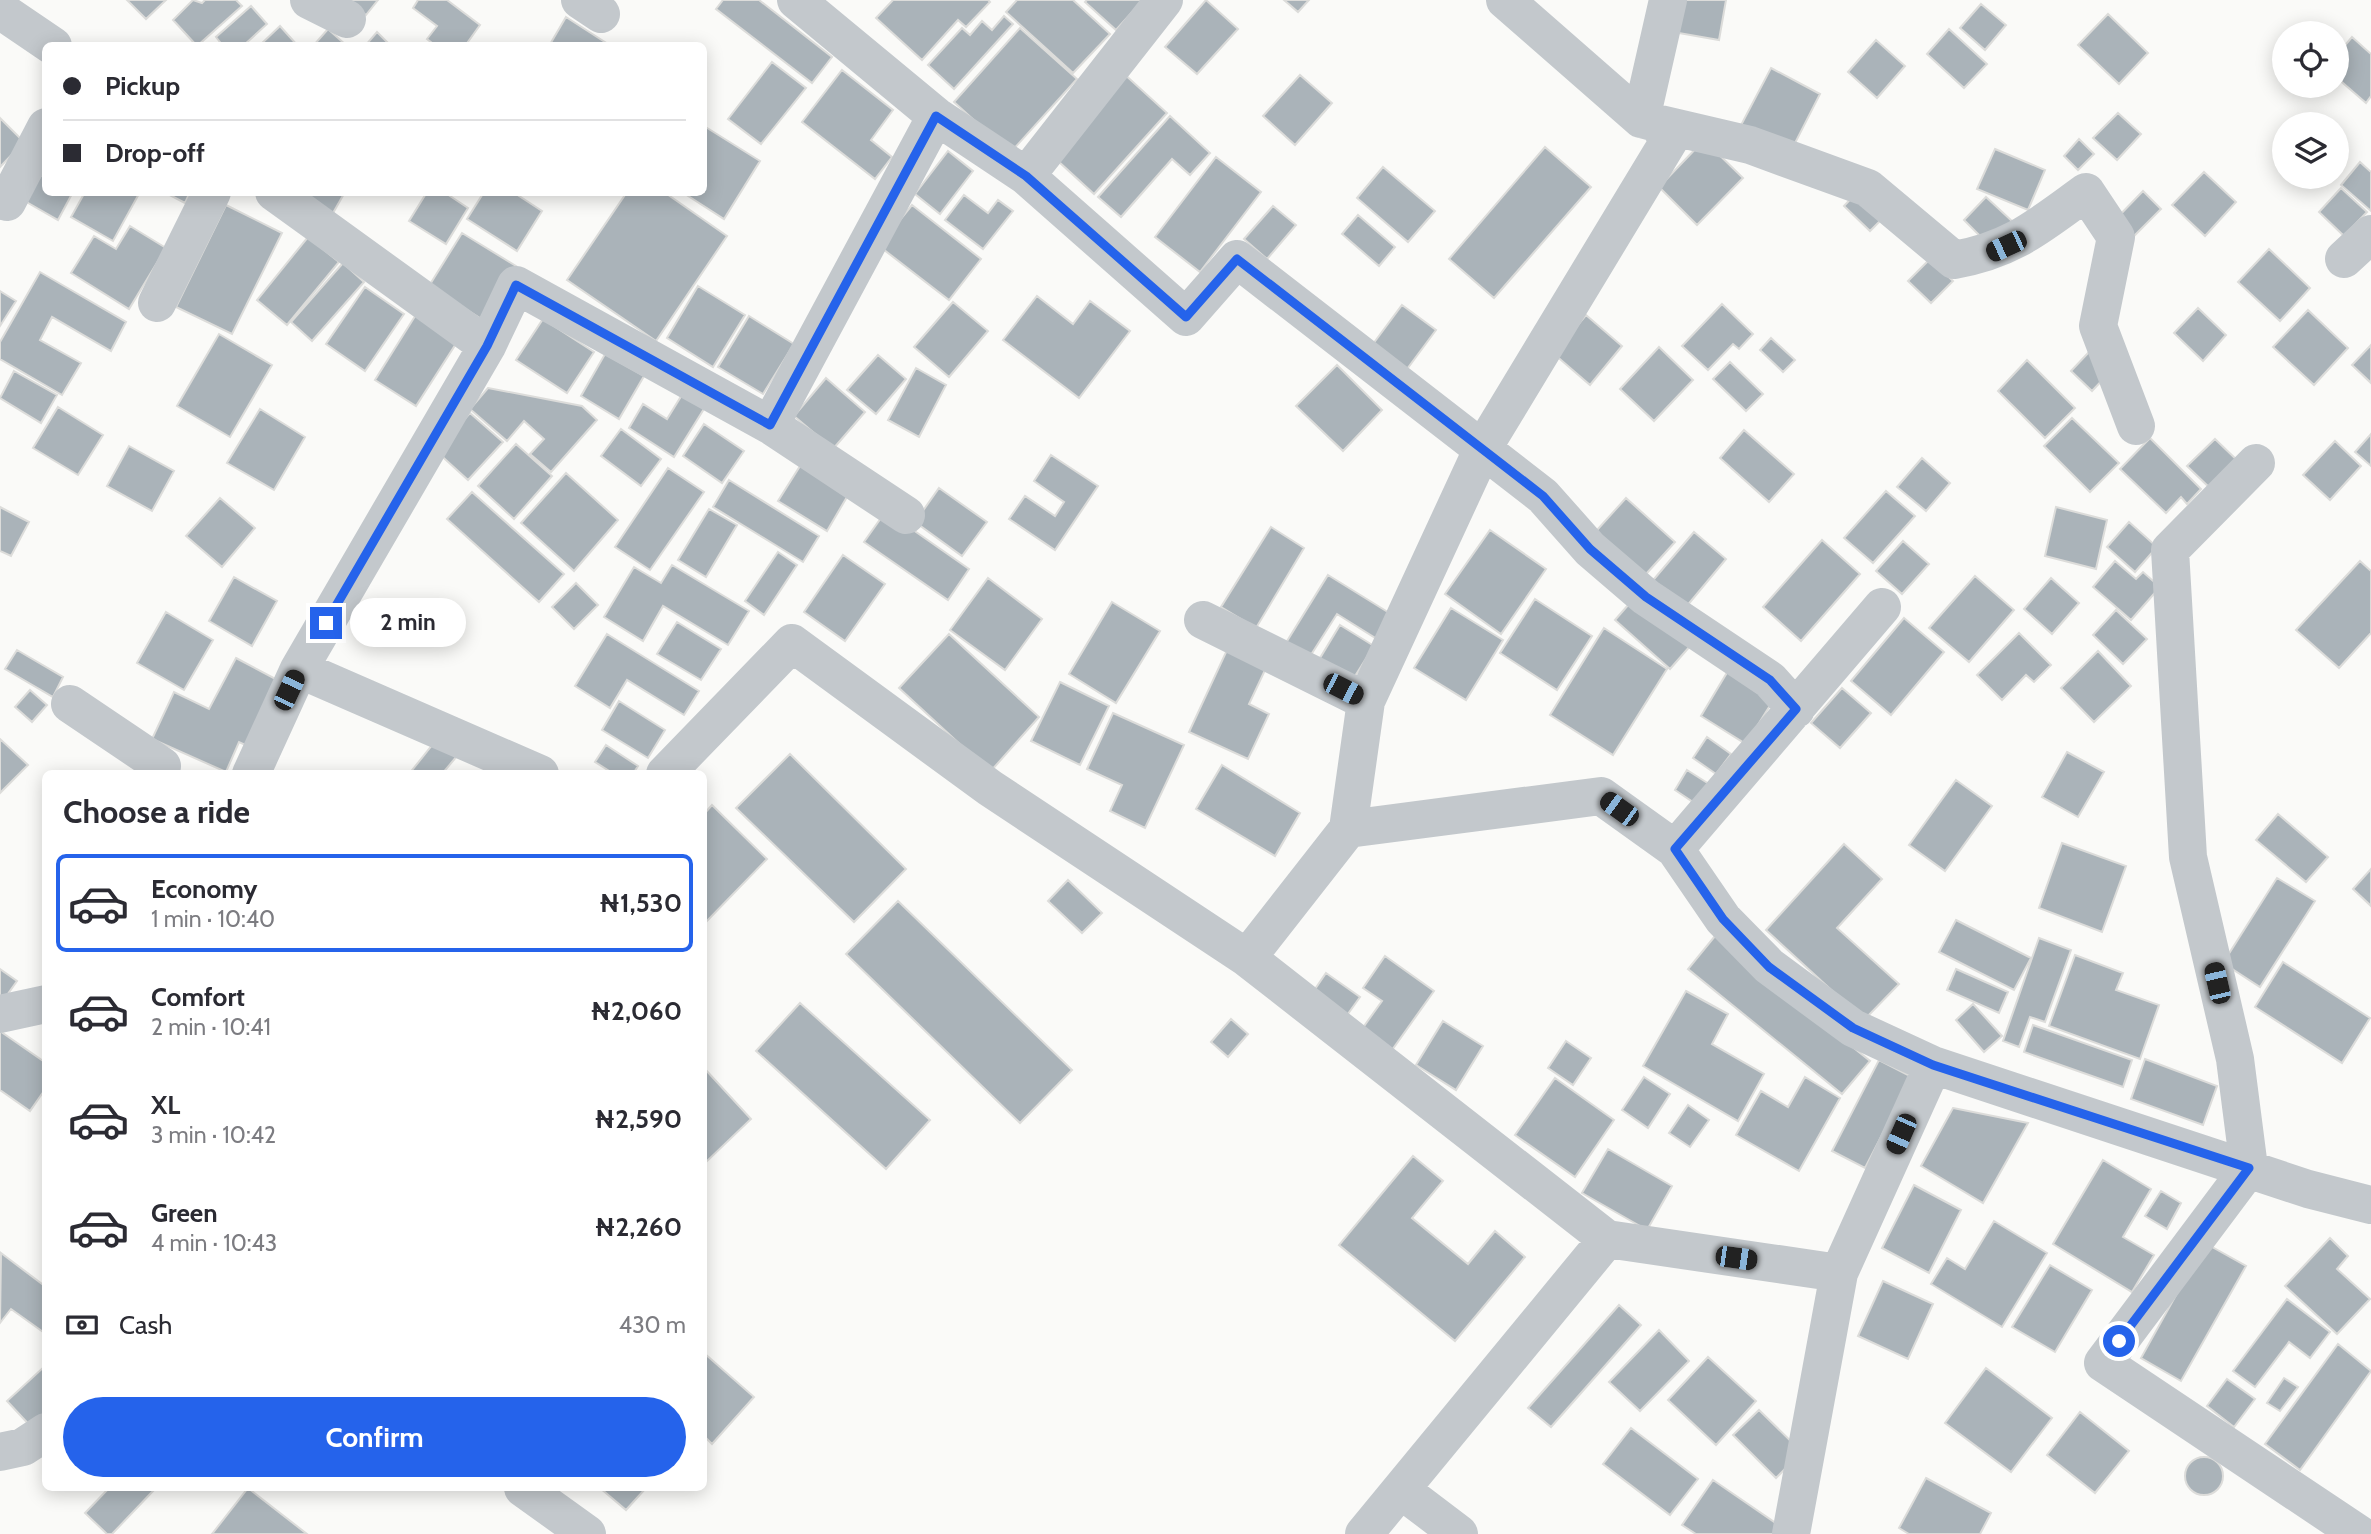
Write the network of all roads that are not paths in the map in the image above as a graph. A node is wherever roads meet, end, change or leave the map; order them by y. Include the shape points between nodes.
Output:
1 (309, 0) edge
2 (796, 0) edge
3 (1164, 0) edge
4 (1505, 0) edge
5 (1668, 0) edge
6 (0, 10) edge
7 (347, 19) dead end
8 (47, 42) edge
9 (936, 116) junction
10 (1648, 121) junction
11 (42, 135) edge
12 (1026, 176) junction
13 (0, 196) edge
14 (210, 196) edge
15 (280, 196) edge
16 (157, 303) dead end
17 (487, 346) junction
18 (770, 425) junction
19 (2136, 426) dead end
20 (1483, 449) junction
21 (2256, 463) dead end
22 (906, 515) dead end
23 (1882, 607) dead end
24 (1203, 620) dead end
25 (299, 669) junction
26 (1366, 701) junction
27 (70, 704) dead end
28 (1796, 709) junction
29 (168, 770) edge
30 (253, 770) edge
31 (531, 770) edge
32 (669, 770) edge
33 (1348, 829) junction
34 (1675, 849) junction
35 (1247, 958) junction
36 (42, 1005) edge
37 (0, 1014) edge
38 (1933, 1065) junction
39 (2249, 1168) junction
40 (2371, 1205) edge
41 (1607, 1239) junction
42 (1839, 1273) junction
43 (42, 1435) edge
44 (0, 1452) edge
45 (1401, 1490) junction
46 (527, 1491) edge
47 (587, 1534) edge
48 (1364, 1534) edge
49 (1459, 1534) edge
50 (1791, 1534) edge
51 (2359, 1534) edge

1 - 7 street
2 - 9 street
3 - 12 street
4 - 10 street
5 - 10 street
6 - 8 street
9 - 12 street
9 - 18 street
10 - 19 street via 1750,145 1868,188 1954,260 1988,254 2025,237 2086,192 2116,237 2098,326
10 - 20 street via 1670,139
11 - 13 street via 7,202
12 - 20 street via 1186,317 1237,259
14 - 16 street
15 - 17 street
17 - 18 street via 516,285
17 - 25 street
18 - 22 street
20 - 26 street
20 - 28 street via 1543,496 1590,549 1646,597 1770,680
21 - 39 street via 2170,550 2188,857 2235,1059
23 - 28 street
24 - 26 street
25 - 30 street
25 - 31 street
26 - 33 street
27 - 29 street
28 - 34 street
32 - 35 street via 792,643 990,788
33 - 34 street via 1601,796
33 - 35 street
34 - 38 street via 1723,919 1769,967 1853,1028
35 - 41 street
36 - 37 street
38 - 39 street
38 - 42 street
39 - 40 street
39 - 51 street via 2103,1363
41 - 42 street
41 - 45 street
42 - 50 street
43 - 44 street via 23,1447
45 - 48 street
45 - 49 street
46 - 47 street

